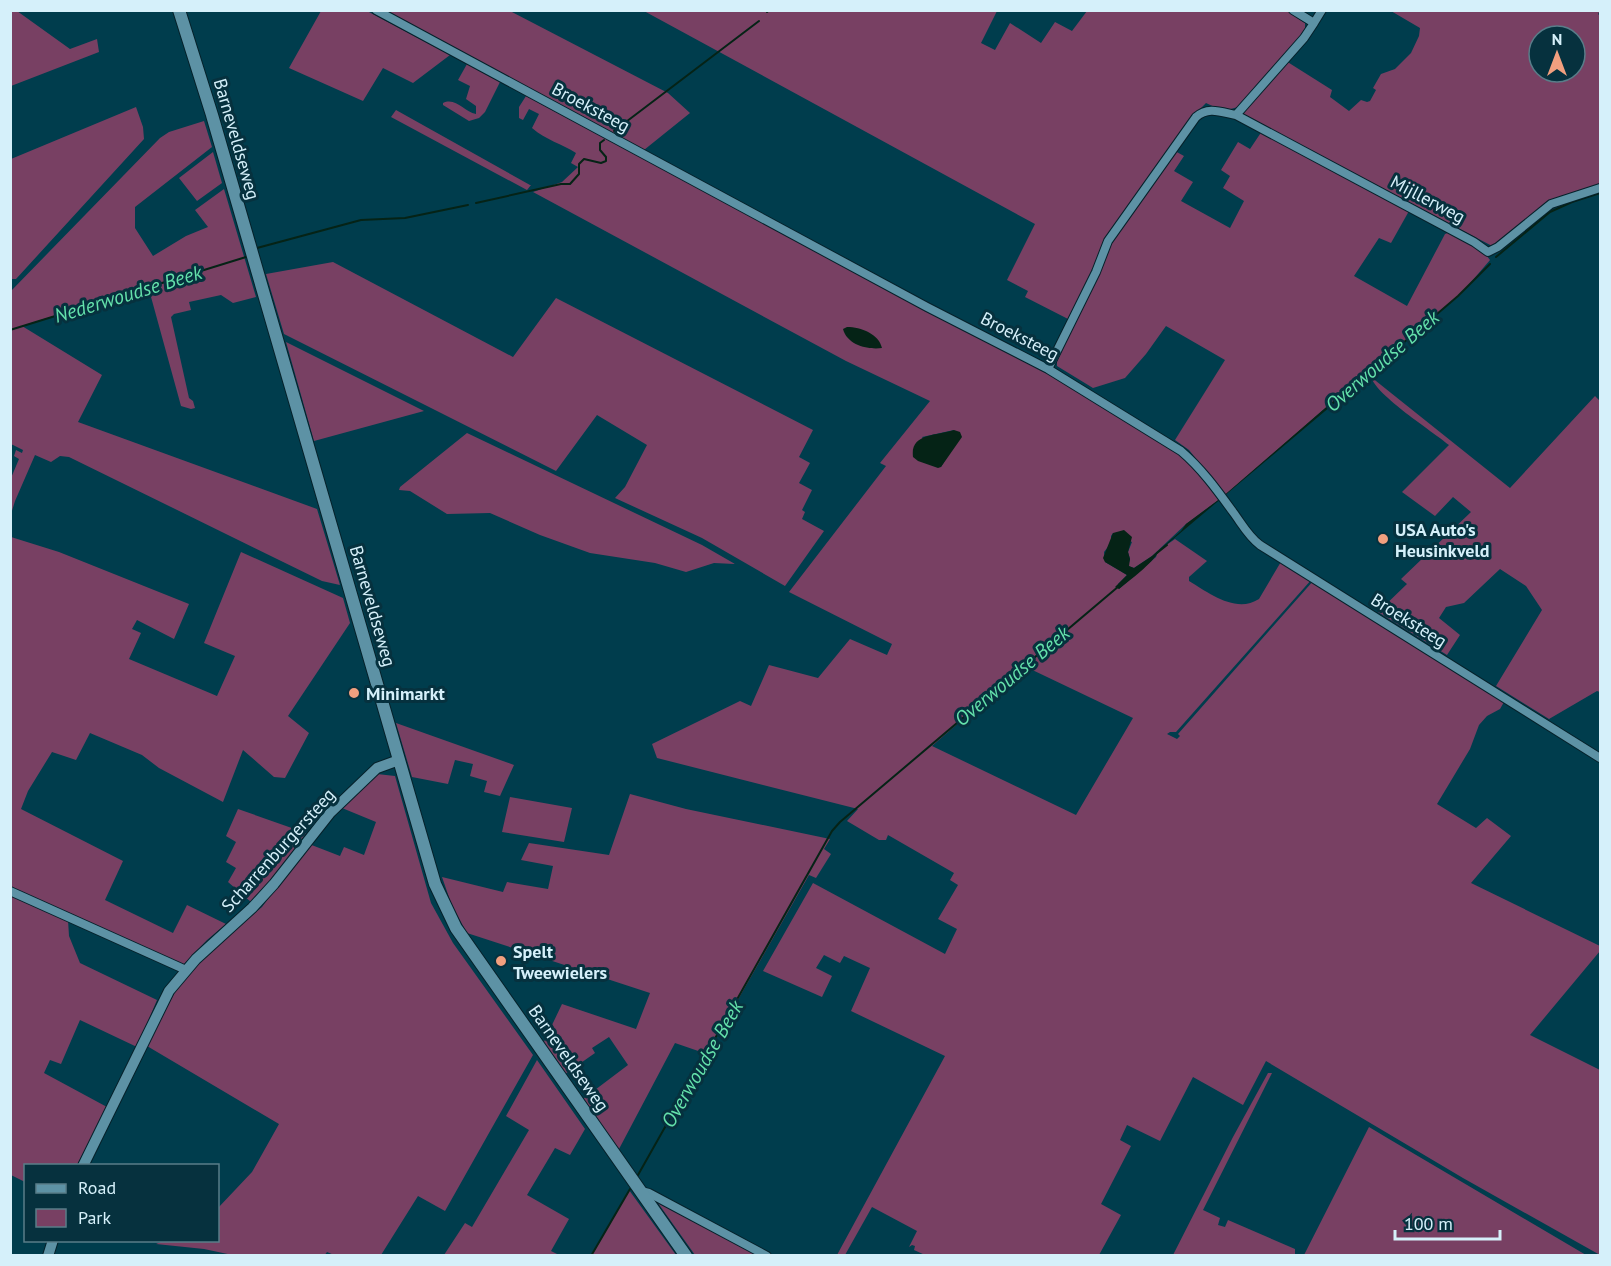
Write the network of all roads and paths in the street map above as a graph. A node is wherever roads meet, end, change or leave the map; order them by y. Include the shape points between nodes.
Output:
1 (179, 10) edge
2 (376, 10) edge
3 (1293, 10) edge
4 (1322, 10) edge
5 (1314, 23) junction
6 (1236, 115) junction
7 (1600, 188) edge
8 (1048, 369) junction
9 (1600, 758) edge
10 (399, 760) junction
11 (10, 891) edge
12 (186, 970) junction
13 (84, 1164) edge
14 (641, 1191) junction
15 (686, 1256) edge
16 (766, 1256) edge

1 - 10 main road, Barneveldseweg
2 - 8 street, Broeksteeg
3 - 5 street
4 - 5 street
5 - 6 street
6 - 7 street, Mijllerweg via 1488,252 1551,204
6 - 8 street, Mijllerweg via 1210,110 1196,117 1108,241
8 - 9 street, Broeksteeg via 1181,451 1260,545
10 - 12 street, Scharrenburgersteeg via 377,768 330,813 252,908
10 - 14 main road, Barneveldseweg via 435,884 456,928
11 - 12 street
12 - 13 street, Scharrenburgersteeg via 169,991
14 - 15 main road, Barneveldseweg
14 - 16 street

